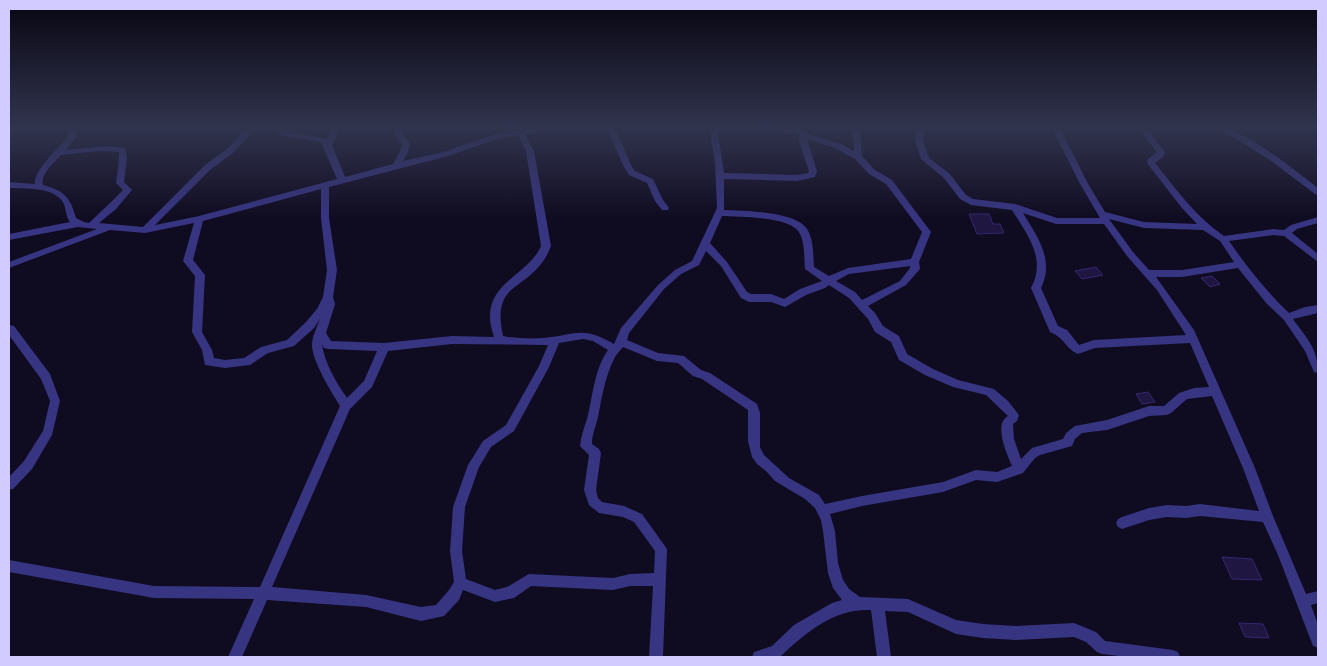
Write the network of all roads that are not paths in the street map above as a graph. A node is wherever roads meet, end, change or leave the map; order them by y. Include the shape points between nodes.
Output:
1 (55, 157) edge
2 (124, 157) edge
3 (222, 157) edge
4 (333, 157) edge
5 (401, 157) edge
6 (432, 157) edge
7 (531, 157) edge
8 (624, 157) edge
9 (718, 157) edge
10 (808, 157) edge
11 (858, 157) edge
12 (924, 157) edge
13 (1071, 157) edge
14 (1157, 157) edge
15 (1272, 157) edge
16 (396, 166) junction
17 (719, 176) junction
18 (342, 180) junction
19 (9, 185) edge
20 (325, 185) junction
21 (40, 188) junction
22 (1318, 192) edge
23 (1015, 207) junction
24 (665, 208) dead end
25 (720, 213) junction
26 (1105, 218) junction
27 (199, 219) junction
28 (1318, 220) edge
29 (77, 224) junction
30 (91, 226) junction
31 (1206, 227) junction
32 (112, 228) junction
33 (145, 230) junction
34 (1286, 233) junction
35 (9, 237) edge
36 (1223, 239) junction
37 (704, 243) junction
38 (1318, 259) edge
39 (914, 262) junction
40 (1240, 264) junction
41 (9, 265) edge
42 (1147, 273) junction
43 (829, 282) junction
44 (328, 298) junction
45 (862, 305) junction
46 (1318, 309) edge
47 (1287, 317) junction
48 (9, 329) edge
49 (320, 333) junction
50 (1193, 339) junction
51 (555, 340) junction
52 (510, 342) junction
53 (619, 346) junction
54 (384, 347) junction
55 (1318, 369) edge
56 (1216, 390) junction
57 (346, 406) junction
58 (1019, 469) junction
59 (9, 485) edge
60 (823, 510) junction
61 (1267, 517) junction
62 (1122, 523) dead end
63 (9, 566) edge
64 (660, 579) junction
65 (460, 583) junction
66 (262, 593) junction
67 (1318, 597) edge
68 (1302, 601) junction
69 (858, 603) junction
70 (877, 603) junction
71 (1318, 641) edge
72 (235, 657) edge
73 (656, 657) edge
74 (759, 657) edge
75 (884, 657) edge
76 (1173, 657) edge

1 - 21 street via 38,179
2 - 30 street via 120,183 128,190
3 - 33 street
4 - 18 street
5 - 16 street
6 - 16 street
7 - 52 street via 546,246 532,266 497,299 496,329 499,338
8 - 24 street via 632,173 650,181
9 - 17 street
10 - 17 street via 812,174 798,178
11 - 39 street via 872,172 889,182 925,228 926,237
12 - 23 street via 971,202
13 - 26 street
14 - 31 street via 1151,161 1170,189
15 - 22 street
16 - 18 street
17 - 25 street
18 - 20 street
19 - 21 street
20 - 27 street
20 - 44 street via 325,218 332,270
21 - 29 street via 60,194 68,203 72,220
23 - 26 street via 1056,221
23 - 50 street via 1041,258 1042,278 1036,288 1050,322 1075,348 1078,350 1094,344
25 - 37 street
25 - 43 street via 780,219 800,225 810,269
26 - 31 street via 1144,225
26 - 42 street
27 - 33 street
27 - 44 street via 188,261 200,275 197,332 207,350 209,362 246,362 265,350 290,343 310,325
28 - 34 street via 1294,227
29 - 30 street
29 - 35 street
30 - 32 street
31 - 36 street
32 - 33 street
32 - 41 street
34 - 36 street
34 - 38 street
36 - 40 street
37 - 43 street via 724,264 739,290 749,298 770,298 785,303 808,289
37 - 53 street via 696,263 678,272 661,288 625,331
39 - 43 street via 848,271
39 - 45 street via 908,279
40 - 42 street via 1176,274
40 - 47 street
42 - 50 street via 1176,310
43 - 45 street via 845,289
44 - 49 street via 330,304
45 - 58 street via 879,329 895,339 903,357 956,384 990,392 1004,404 1014,415 1007,427
46 - 47 street
47 - 55 street via 1309,349
48 - 59 street via 46,377 55,401 48,432 28,465
49 - 54 street via 328,345
49 - 57 street via 317,344 321,364
50 - 56 street
51 - 52 street
51 - 53 street via 583,335
51 - 65 street via 510,428 487,444 474,466 459,507 456,551
52 - 54 street via 452,340
53 - 60 street via 657,357 680,359 749,404 755,412 753,430 759,458 780,478 814,496
53 - 64 street via 610,355 600,380 587,433 586,446 594,453 590,490 593,501 600,507 638,518 654,538 661,549
54 - 57 street via 368,384
56 - 58 street via 1181,396 1166,410 1149,411 1107,425 1079,429 1070,436 1068,443 1042,448 1027,456
56 - 61 street
57 - 66 street
58 - 60 street via 998,477 976,475 943,487
60 - 69 street via 828,523 835,576 843,592
61 - 62 street via 1200,510 1167,511
61 - 68 street
63 - 66 street via 154,592
64 - 65 street via 613,584 529,580 509,593 495,596
64 - 73 street
65 - 66 street via 439,611 421,614 366,601
66 - 72 street
67 - 68 street
68 - 71 street
69 - 70 street
69 - 74 street via 837,608 799,630 776,651
70 - 75 street
70 - 76 street via 908,606 956,627 1016,633 1074,630 1102,646

